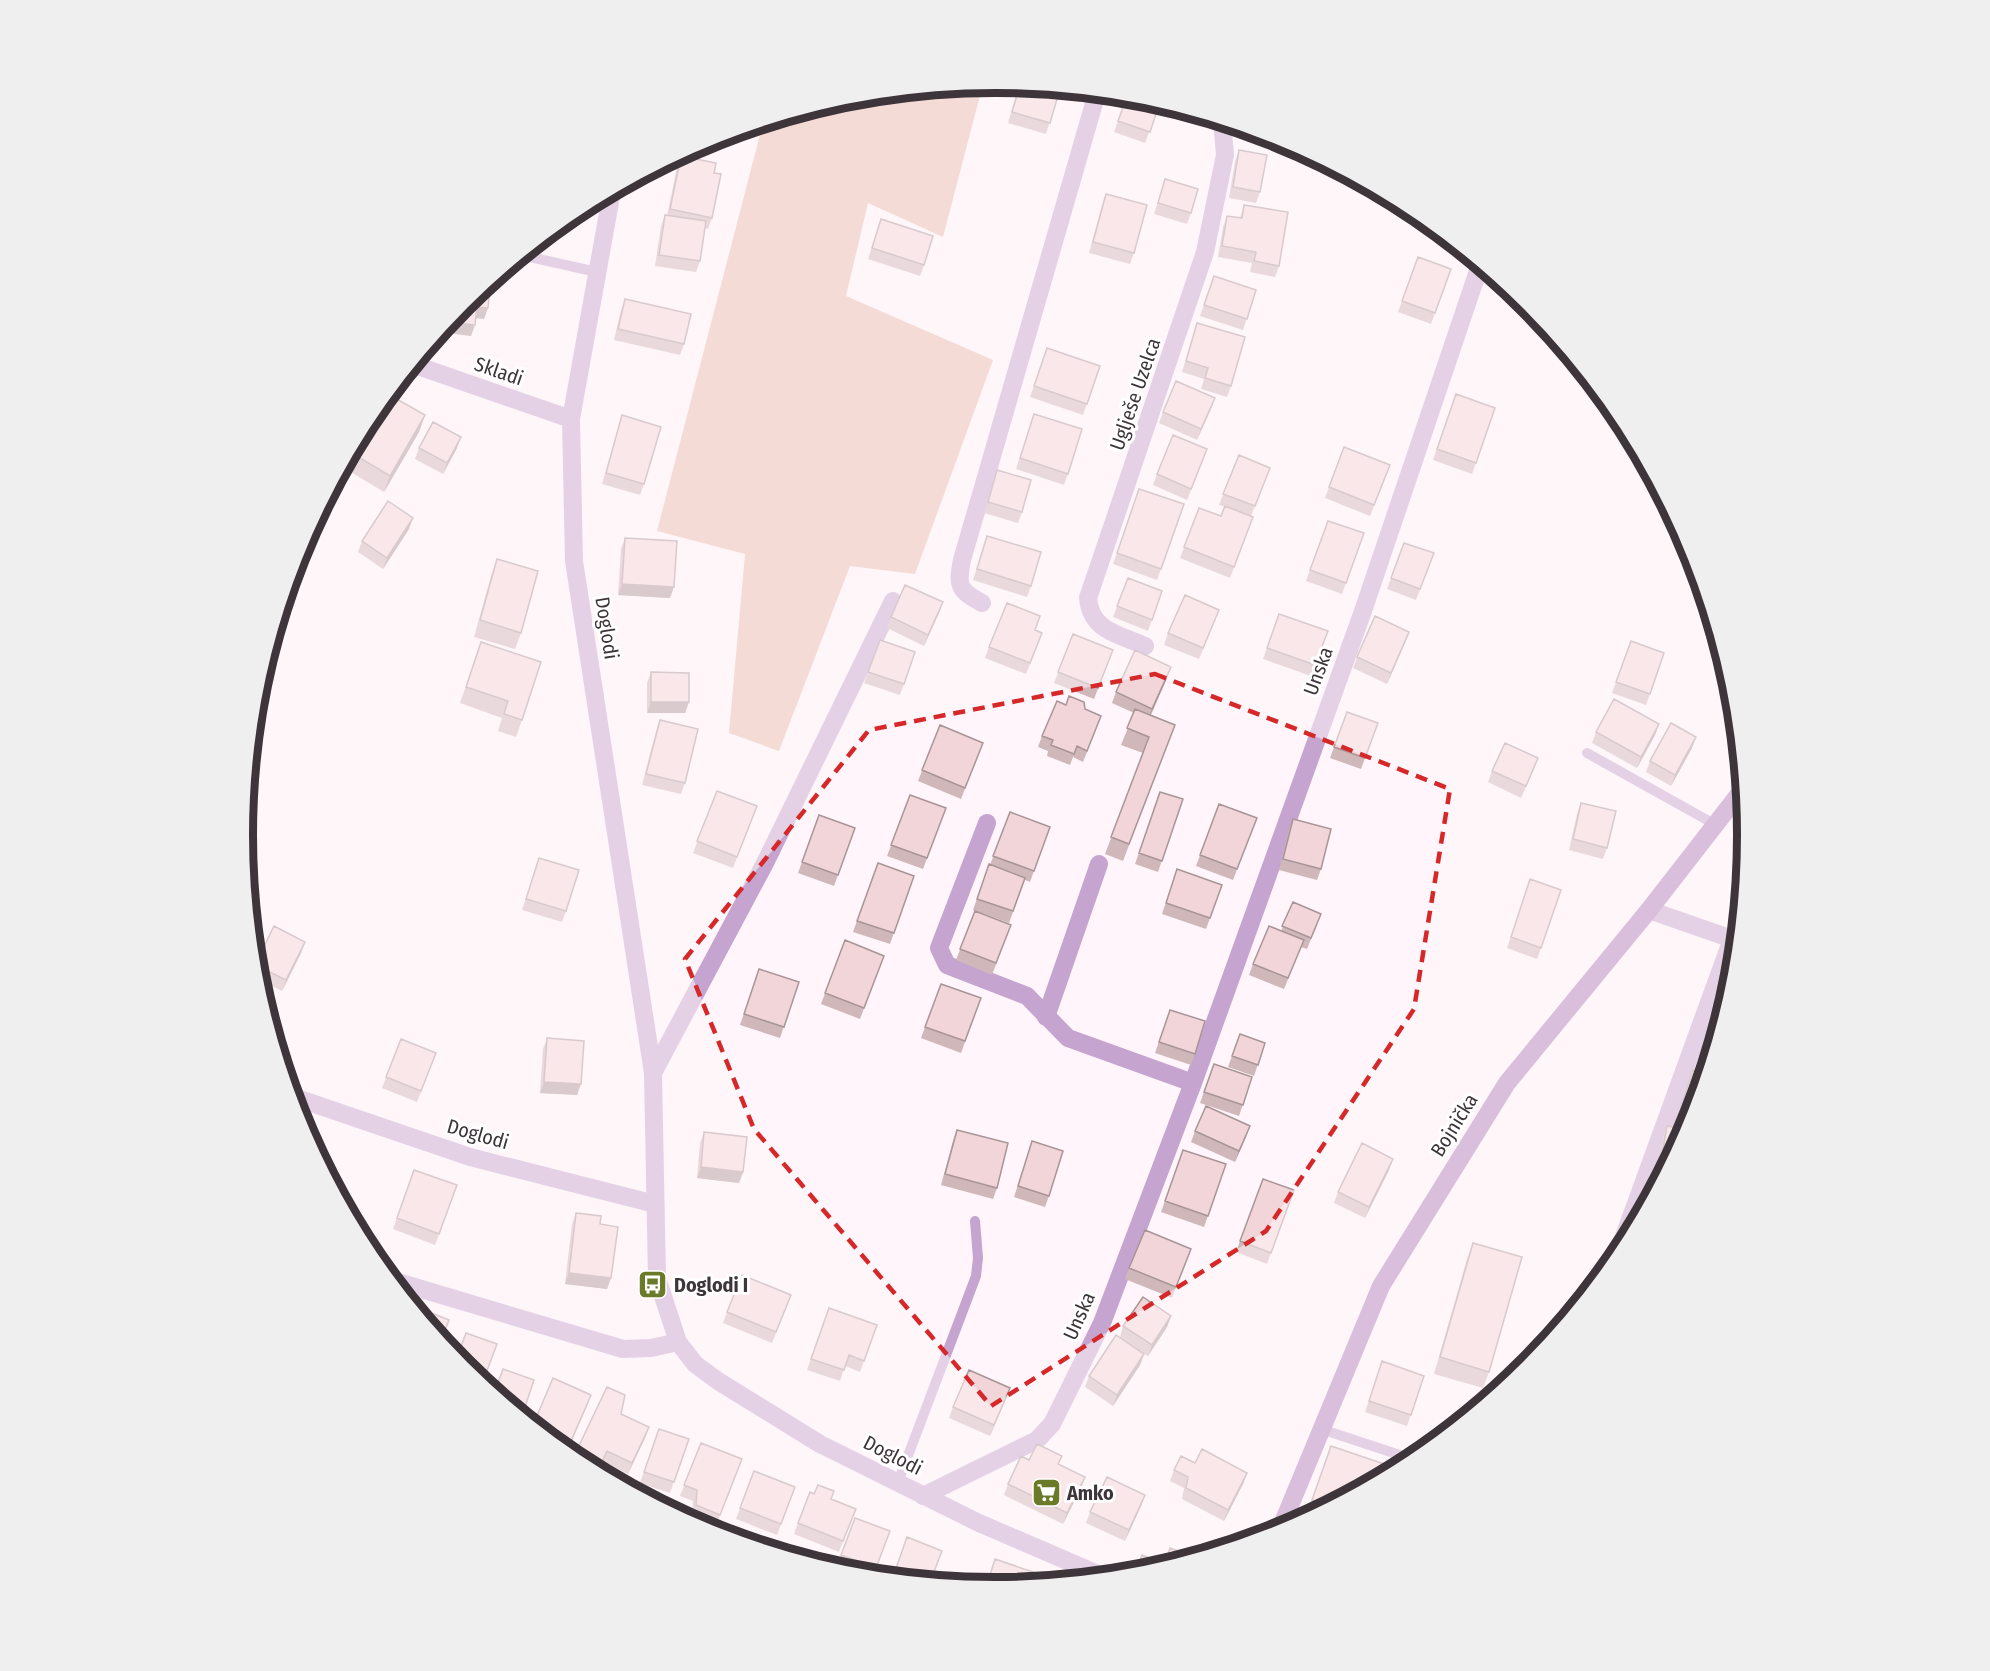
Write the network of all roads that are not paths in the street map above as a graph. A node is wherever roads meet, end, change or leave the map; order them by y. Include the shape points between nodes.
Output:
1 (1095, 100) edge
2 (1223, 129) edge
3 (610, 201) edge
4 (530, 257) edge
5 (1478, 271) dead end
6 (597, 272) junction
7 (420, 367) edge
8 (571, 419) junction
9 (893, 601) dead end
10 (982, 603) dead end
11 (1145, 646) dead end
12 (1587, 753) dead end
13 (1736, 798) edge
14 (987, 823) dead end
15 (1716, 825) junction
16 (1099, 864) dead end
17 (1649, 910) junction
18 (1730, 938) edge
19 (1725, 966) edge
20 (1046, 1017) junction
21 (652, 1072) junction
22 (1193, 1083) junction
23 (301, 1100) edge
24 (655, 1204) junction
25 (1631, 1218) edge
26 (975, 1221) dead end
27 (406, 1288) edge
28 (678, 1342) junction
29 (1321, 1429) junction
30 (1403, 1456) edge
31 (898, 1482) junction
32 (923, 1496) junction
33 (1285, 1518) edge
34 (1093, 1572) edge

1 - 10 street via 962,560 960,587
2 - 11 street, Uglješe Uzelca via 1225,155 1205,252 1088,598 1089,612 1096,624
3 - 6 street, Doglodi
4 - 6 lane
5 - 22 street, Unska via 1362,614
6 - 8 street, Doglodi
7 - 8 street, Skladi
8 - 21 street, Doglodi via 574,561
9 - 21 street, Doglodi via 759,873
12 - 15 lane
13 - 15 main road, Bojnička
14 - 20 street via 939,948 941,957 946,964 1027,996
15 - 17 main road, Bojnička
16 - 20 street
17 - 18 street
17 - 29 main road, Bojnička via 1507,1083 1381,1286
19 - 25 street
20 - 22 street via 1068,1038
21 - 24 street, Doglodi
22 - 32 street, Unska via 1102,1323 1052,1424 1037,1440
23 - 24 street, Doglodi via 470,1157
24 - 28 street, Doglodi via 657,1278
26 - 31 lane via 976,1276
27 - 28 street via 623,1349
28 - 31 street, Doglodi via 695,1364 718,1381 820,1444
29 - 30 lane
29 - 33 main road, Bojnička
31 - 32 street, Doglodi
32 - 34 street, Doglodi

